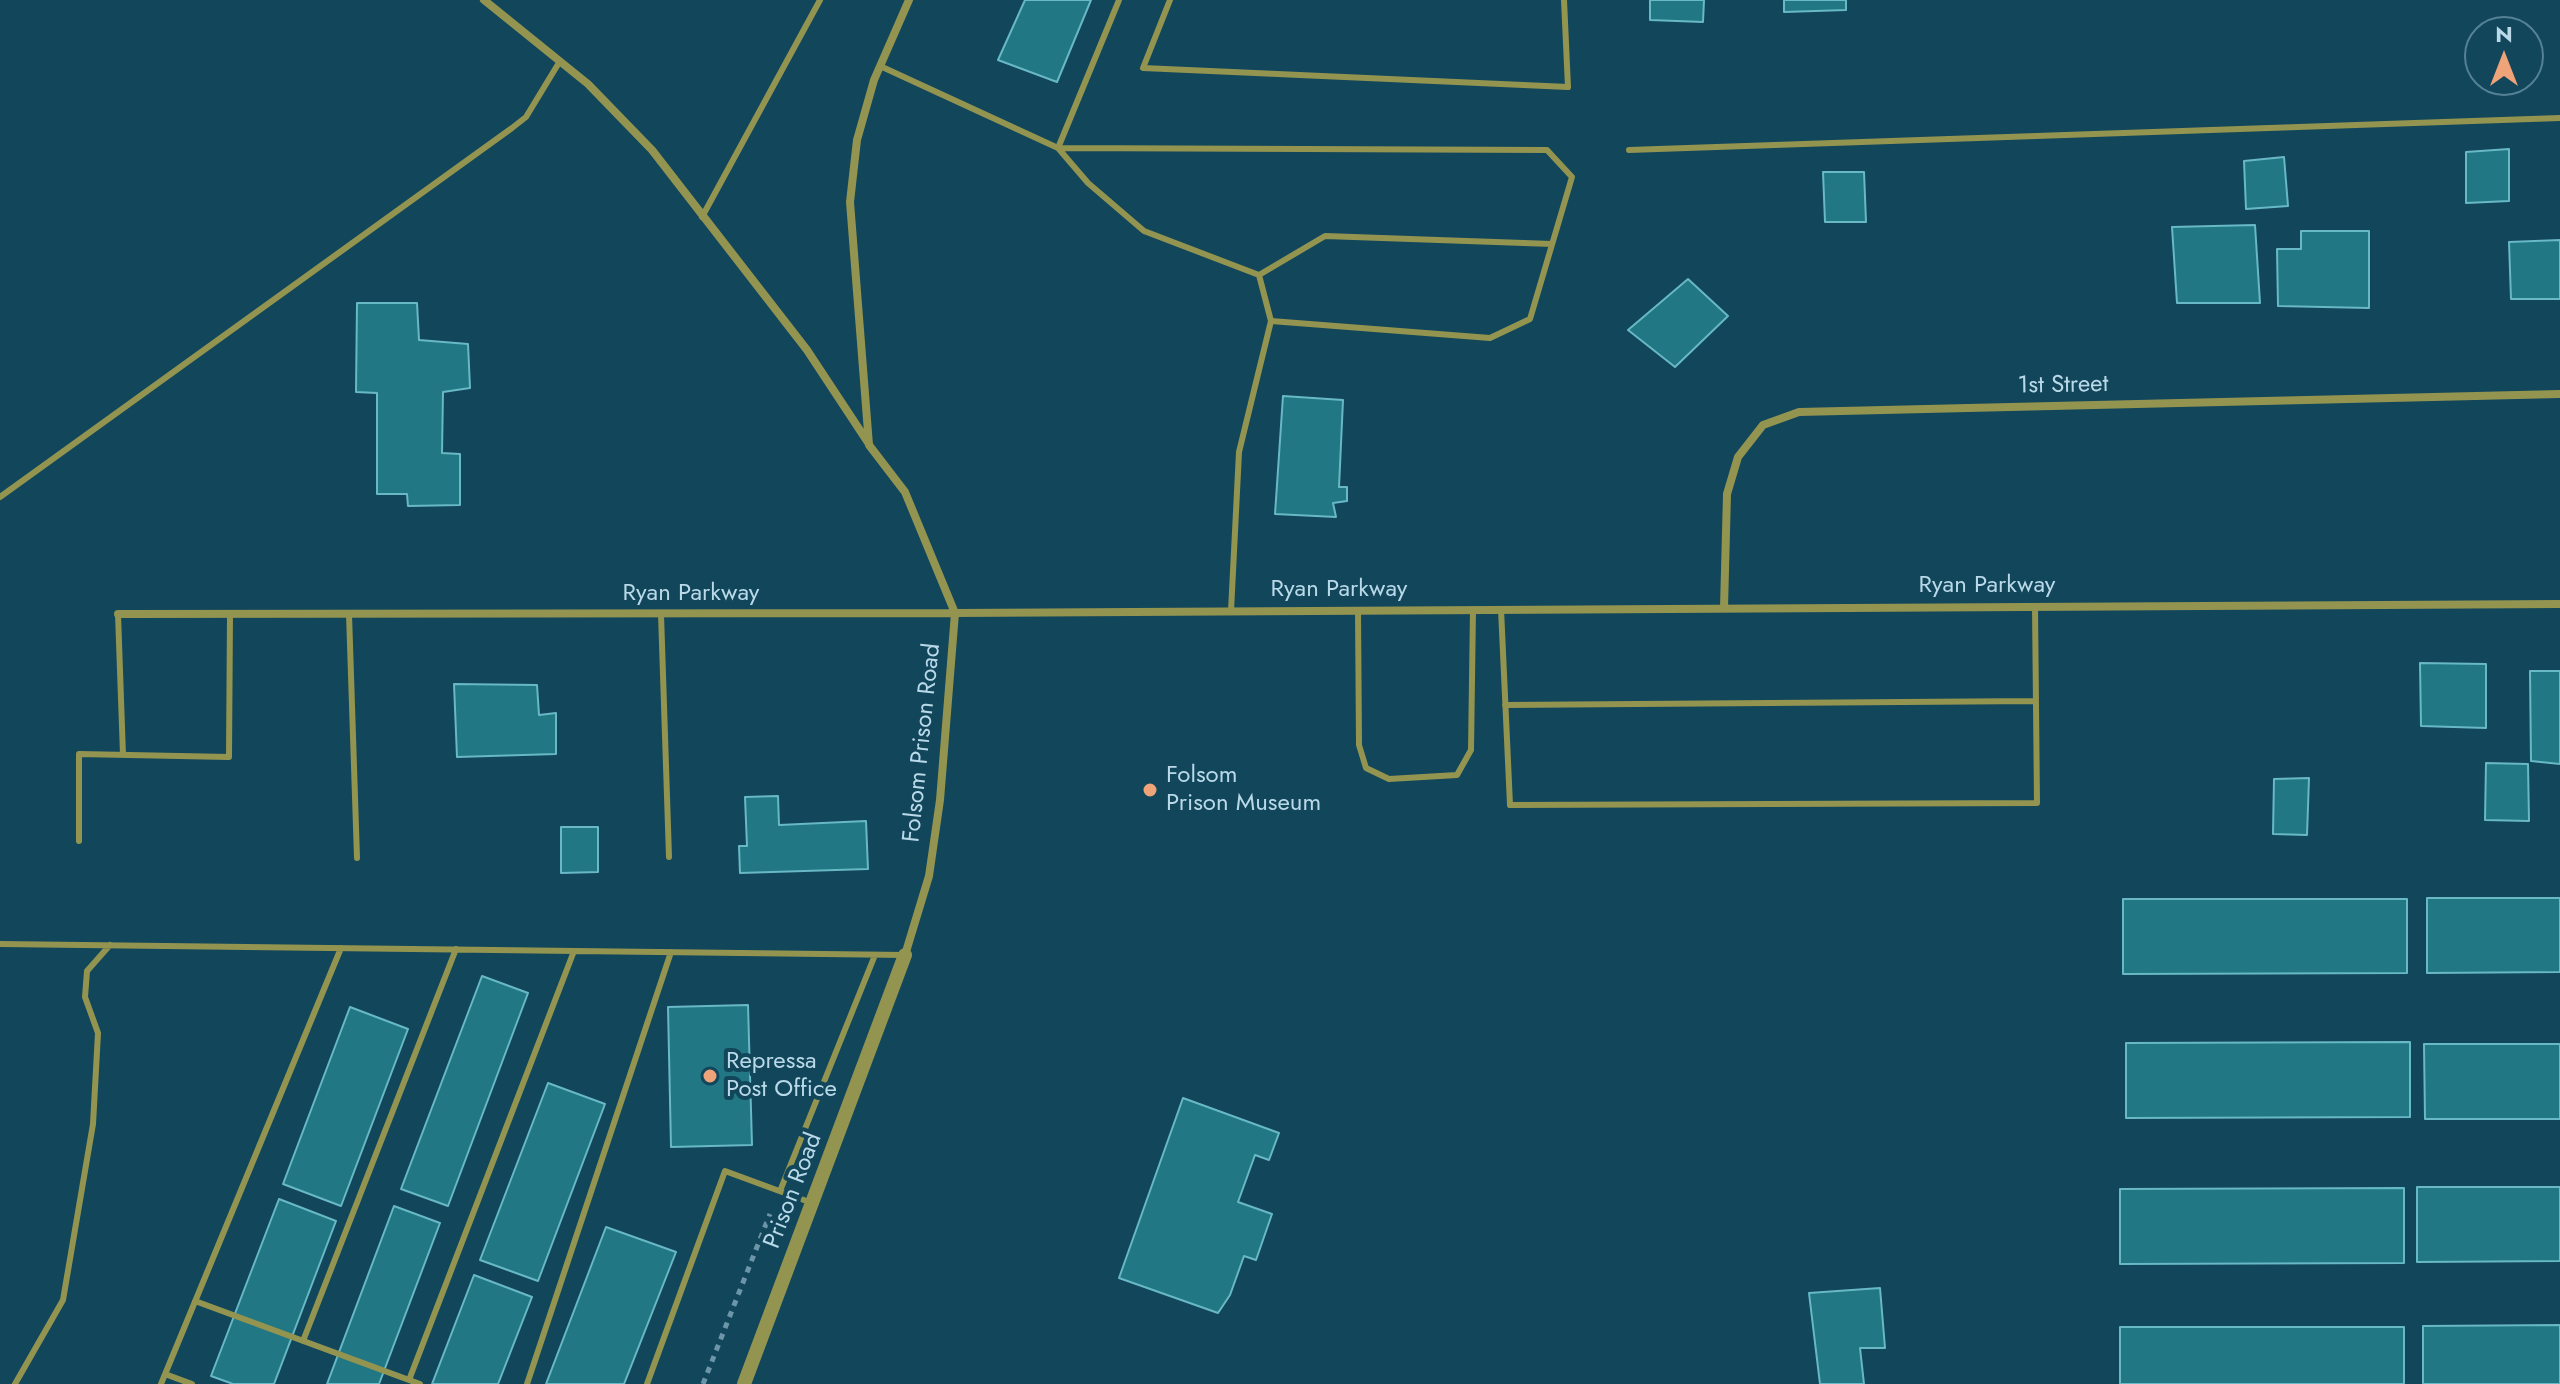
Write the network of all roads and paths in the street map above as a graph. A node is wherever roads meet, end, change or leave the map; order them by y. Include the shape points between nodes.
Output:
1 (484, 0) edge
2 (820, 0) edge
3 (909, 0) edge
4 (1119, 0) edge
5 (1170, 0) edge
6 (1564, 0) edge
7 (560, 61) junction
8 (880, 66) junction
9 (2560, 118) edge
10 (1058, 148) junction
11 (1629, 150) dead end
12 (702, 217) junction
13 (1552, 244) junction
14 (1259, 275) junction
15 (1271, 321) junction
16 (2560, 394) edge
17 (869, 445) junction
18 (0, 497) edge
19 (2560, 604) edge
20 (2035, 606) junction
21 (1724, 608) junction
22 (1473, 609) junction
23 (1501, 609) junction
24 (1358, 610) junction
25 (1231, 611) junction
26 (955, 613) junction
27 (118, 614) joint
28 (230, 614) junction
29 (349, 614) junction
30 (661, 614) junction
31 (2036, 701) junction
32 (1505, 705) junction
33 (123, 755) junction
34 (79, 841) dead end
35 (669, 857) dead end
36 (357, 858) dead end
37 (929, 876) joint
38 (0, 944) edge
39 (110, 945) junction
40 (341, 948) junction
41 (456, 949) junction
42 (574, 951) junction
43 (671, 952) junction
44 (875, 955) junction
45 (905, 955) junction
46 (780, 1191) junction
47 (812, 1203) junction
48 (195, 1301) junction
49 (303, 1341) junction
50 (165, 1374) junction
51 (409, 1380) junction
52 (15, 1384) edge
53 (161, 1384) edge
54 (192, 1384) edge
55 (420, 1384) edge
56 (527, 1384) edge
57 (647, 1384) edge
58 (703, 1384) edge
59 (744, 1384) edge

1 - 7 street
2 - 12 lane
3 - 8 street
4 - 10 lane
5 - 6 lane via 1143,68 1568,87
7 - 12 street via 652,150
7 - 18 lane via 519,123
8 - 10 lane
8 - 17 street via 857,140 850,202
9 - 11 lane
10 - 13 lane via 1547,150 1572,177
10 - 14 lane via 1088,183 1144,231
12 - 17 street via 807,350
13 - 14 lane via 1325,236
13 - 15 lane via 1530,319 1490,338
14 - 15 lane
15 - 25 lane via 1239,452
16 - 21 street, 1st Street via 1799,412 1763,425 1738,457 1727,494
17 - 26 street via 905,492
19 - 20 street, Ryan Parkway
20 - 21 street, Ryan Parkway
20 - 31 lane
21 - 23 street, Ryan Parkway
22 - 23 street, Ryan Parkway
22 - 24 street, Ryan Parkway
22 - 24 lane via 1471,750 1457,775 1389,779 1366,768 1359,745
23 - 32 lane
24 - 25 street, Ryan Parkway
25 - 26 street, Ryan Parkway
26 - 30 street, Ryan Parkway
26 - 37 street, Folsom Prison Road
27 - 28 street, Ryan Parkway
27 - 33 lane
28 - 29 street, Ryan Parkway
28 - 33 lane via 229,757
29 - 30 street, Ryan Parkway
29 - 36 lane
30 - 35 lane
31 - 32 lane
31 - 32 lane via 2037,803 1510,805
33 - 34 lane via 79,754
37 - 45 street, Prison Road
38 - 39 lane
39 - 40 lane
39 - 52 lane via 87,971 85,997 98,1033 93,1124 63,1300
40 - 41 lane
40 - 48 lane
41 - 42 lane
41 - 49 lane
42 - 43 lane
42 - 51 lane
43 - 44 lane
43 - 56 lane
44 - 45 lane
44 - 46 lane
45 - 47 street, Prison Road
46 - 47 lane
46 - 57 lane via 725,1171
46 - 58 path
47 - 59 street, Prison Road
48 - 49 lane
48 - 50 lane
49 - 51 lane
50 - 53 lane
50 - 54 lane
51 - 55 lane

